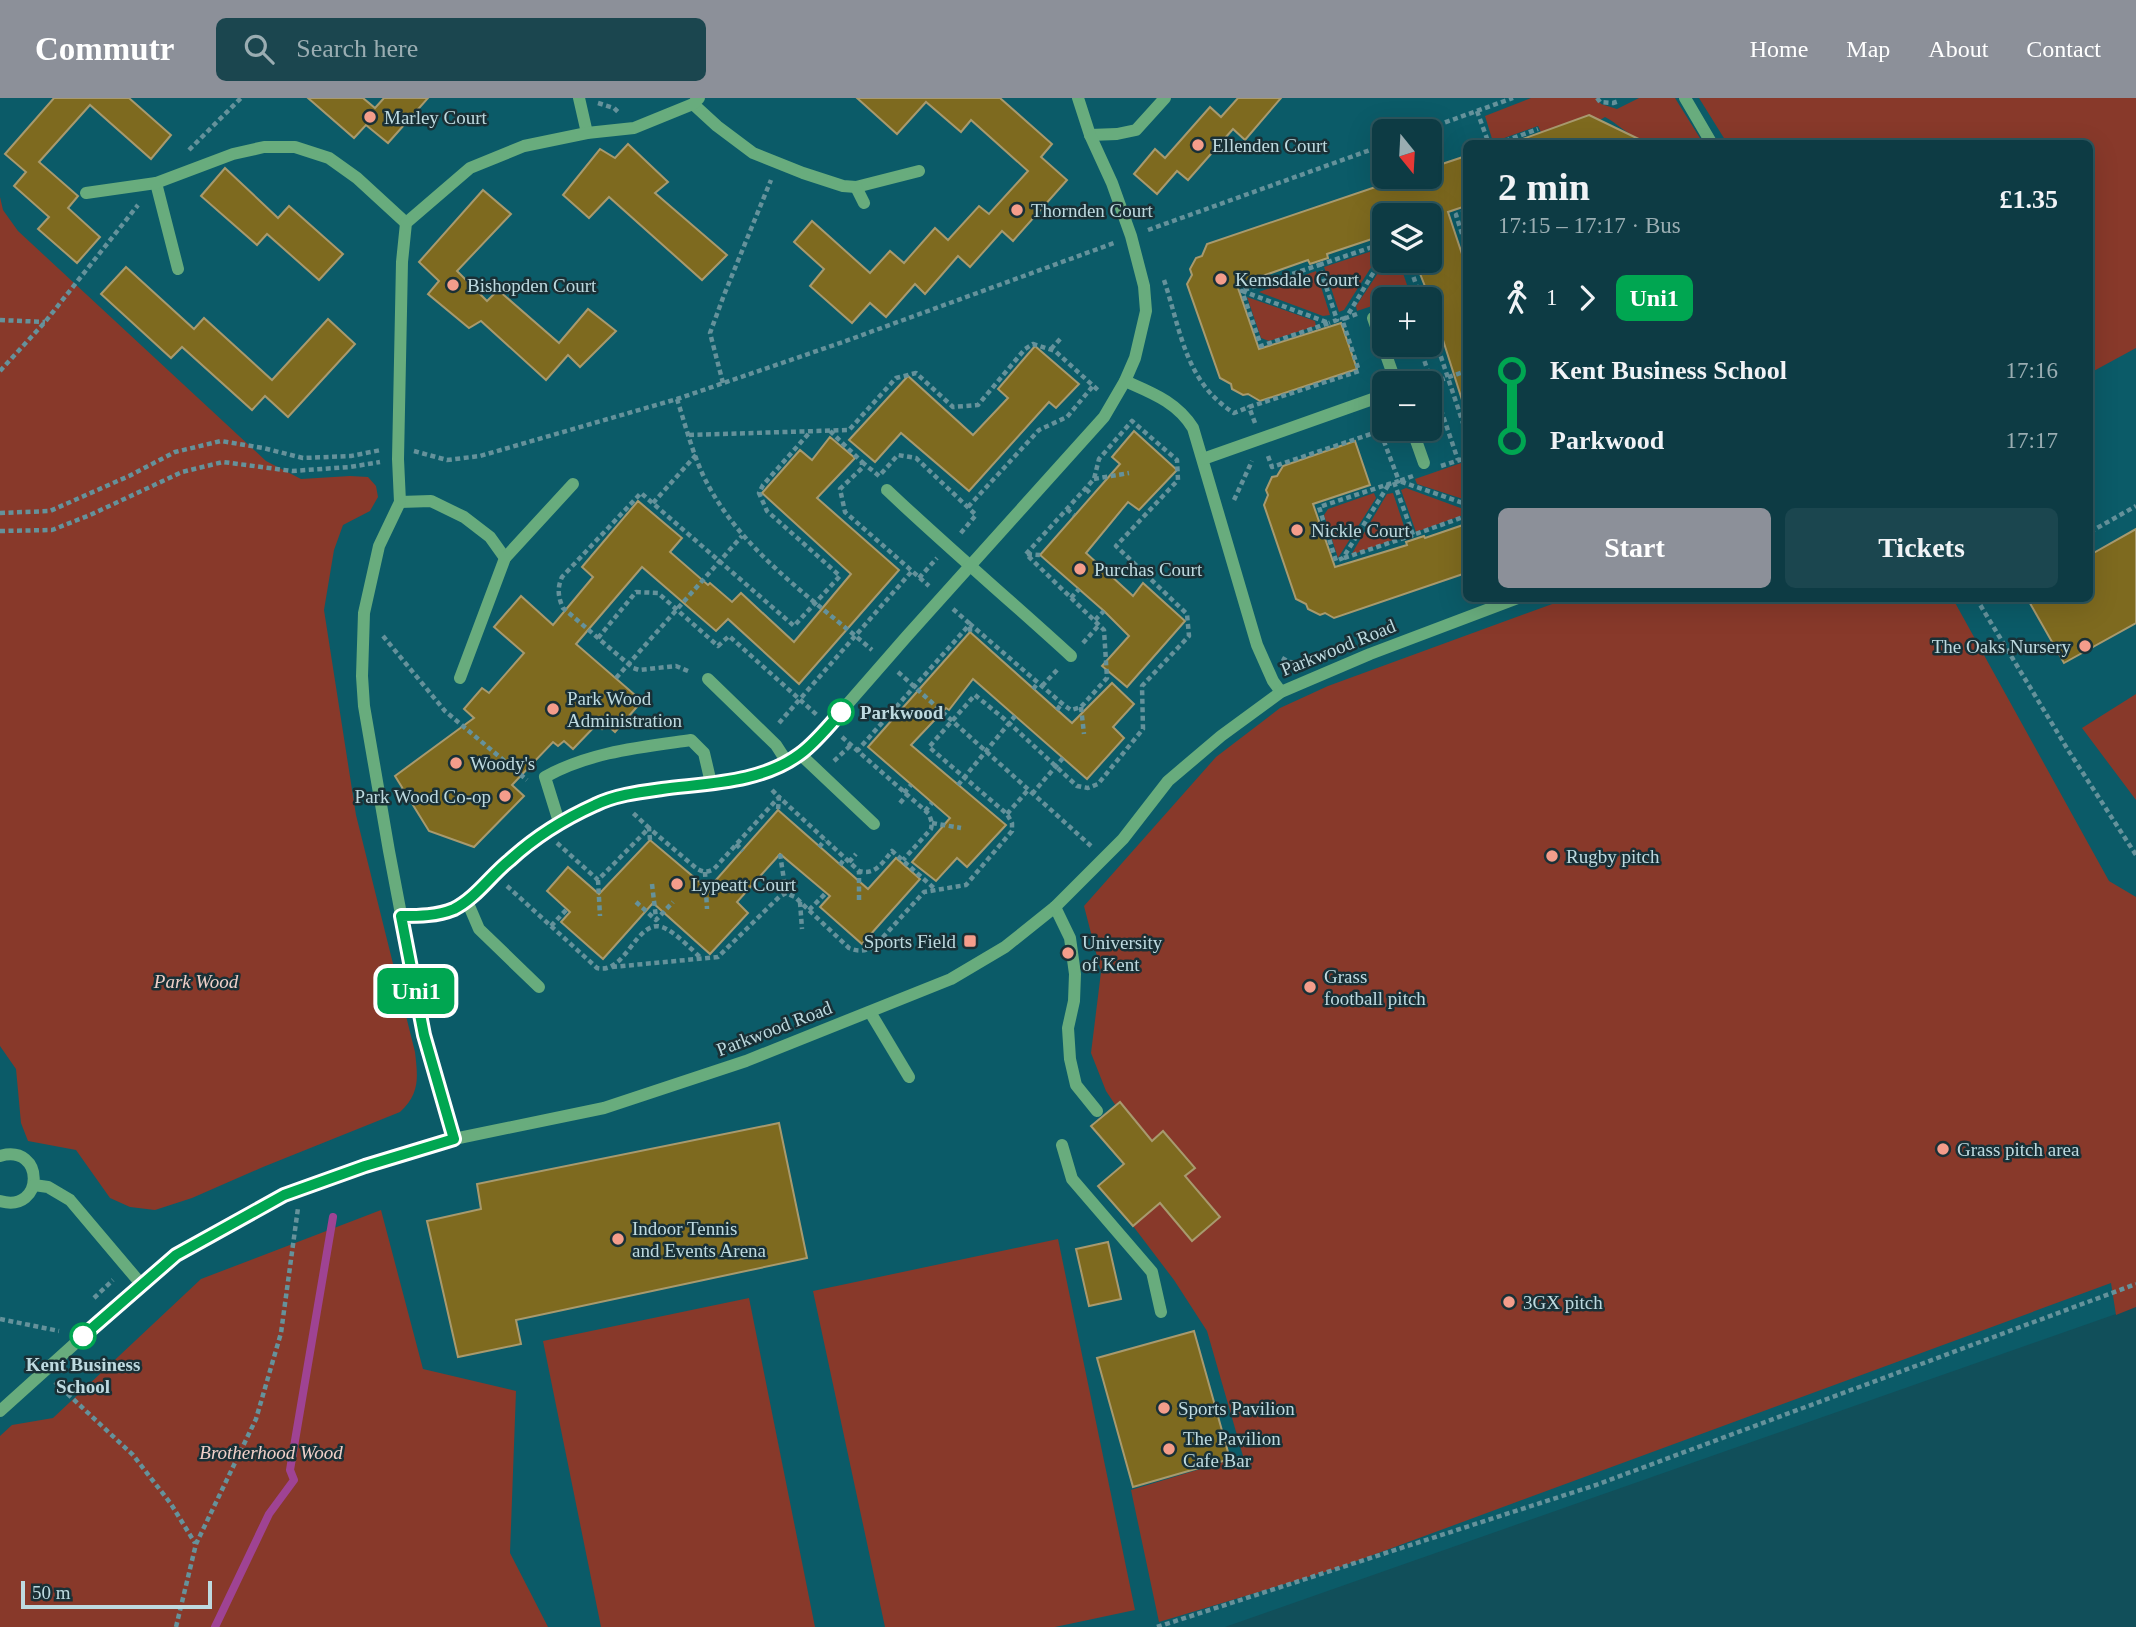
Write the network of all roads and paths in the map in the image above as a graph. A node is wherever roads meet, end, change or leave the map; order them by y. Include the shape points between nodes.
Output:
1 (241, 98) edge
2 (579, 98) edge
3 (1078, 98) edge
4 (1165, 98) edge
5 (1513, 98) edge
6 (1597, 98) edge
7 (1685, 98) edge
8 (696, 101) edge
9 (1619, 101) dead end
10 (1477, 111) junction
11 (1442, 124) edge
12 (1538, 129) dead end
13 (587, 133) junction
14 (1090, 135) junction
15 (1488, 140) edge
16 (1508, 140) edge
17 (1710, 140) edge
18 (1372, 149) edge
19 (184, 155) dead end
20 (778, 163) junction
21 (919, 171) dead end
22 (156, 183) junction
23 (856, 187) junction
24 (86, 193) dead end
25 (864, 203) dead end
26 (1463, 212) edge
27 (405, 223) junction
28 (1132, 236) junction
29 (1463, 237) edge
30 (1372, 247) edge
31 (1318, 265) junction
32 (178, 269) dead end
33 (1372, 273) edge
34 (1163, 277) dead end
35 (1242, 291) junction
36 (1358, 313) dead end
37 (1342, 319) junction
38 (0, 320) edge
39 (45, 322) junction
40 (1329, 323) junction
41 (1062, 337) dead end
42 (1051, 349) junction
43 (1441, 357) edge
44 (0, 372) edge
45 (1463, 372) edge
46 (1448, 377) junction
47 (1442, 379) edge
48 (1125, 381) junction
49 (723, 383) junction
50 (1093, 386) junction
51 (1372, 398) edge
52 (677, 399) junction
53 (1111, 404) junction
54 (1249, 407) junction
55 (1442, 413) edge
56 (1463, 423) edge
57 (830, 430) junction
58 (810, 432) junction
59 (689, 435) junction
60 (1261, 439) junction
61 (1416, 441) edge
62 (399, 453) junction
63 (1267, 454) junction
64 (696, 455) junction
65 (1203, 459) junction
66 (1458, 460) dead end
67 (1424, 463) dead end
68 (1129, 473) dead end
69 (1094, 480) junction
70 (1392, 483) junction
71 (573, 484) dead end
72 (1086, 489) junction
73 (887, 490) dead end
74 (1092, 495) dead end
75 (400, 502) junction
76 (653, 503) junction
77 (1234, 503) dead end
78 (2136, 506) edge
79 (968, 507) dead end
80 (1067, 509) junction
81 (0, 513) edge
82 (1074, 515) dead end
83 (1463, 517) edge
84 (2093, 530) edge
85 (0, 531) edge
86 (1413, 535) junction
87 (742, 536) junction
88 (1026, 554) junction
89 (1040, 555) dead end
90 (505, 558) junction
91 (1343, 558) junction
92 (719, 562) junction
93 (970, 565) junction
94 (912, 571) junction
95 (1079, 589) dead end
96 (941, 597) junction
97 (1071, 598) junction
98 (1507, 602) edge
99 (1978, 602) edge
100 (816, 603) junction
101 (677, 610) junction
102 (1104, 611) dead end
103 (363, 613) junction
104 (1095, 621) junction
105 (970, 624) junction
106 (970, 632) dead end
107 (856, 636) junction
108 (598, 638) junction
109 (1275, 650) dead end
110 (1070, 656) dead end
111 (885, 661) junction
112 (628, 664) junction
113 (688, 671) dead end
114 (460, 678) dead end
115 (616, 678) dead end
116 (708, 679) dead end
117 (1038, 683) junction
118 (1277, 686) junction
119 (914, 687) junction
120 (1033, 689) dead end
121 (800, 700) junction
122 (1062, 703) junction
123 (1081, 707) junction
124 (1057, 710) dead end
125 (1015, 716) dead end
126 (952, 720) junction
127 (1008, 722) junction
128 (829, 726) junction
129 (1084, 734) dead end
130 (767, 737) junction
131 (985, 749) junction
132 (858, 751) junction
133 (800, 754) junction
134 (1063, 758) dead end
135 (787, 762) junction
136 (1057, 766) junction
137 (964, 779) junction
138 (527, 780) dead end
139 (712, 783) junction
140 (911, 785) dead end
141 (958, 785) dead end
142 (1030, 792) junction
143 (906, 794) junction
144 (626, 795) junction
145 (986, 797) junction
146 (900, 803) dead end
147 (932, 803) dead end
148 (981, 804) dead end
149 (925, 811) junction
150 (1006, 814) junction
151 (932, 823) junction
152 (874, 824) dead end
153 (555, 825) junction
154 (649, 828) junction
155 (961, 828) dead end
156 (650, 840) dead end
157 (825, 840) junction
158 (736, 844) junction
159 (917, 844) junction
160 (820, 847) dead end
161 (923, 849) dead end
162 (743, 851) dead end
163 (780, 854) dead end
164 (856, 854) dead end
165 (2136, 855) edge
166 (1105, 859) junction
167 (847, 860) junction
168 (903, 860) junction
169 (717, 865) junction
170 (840, 865) dead end
171 (696, 868) junction
172 (859, 871) junction
173 (705, 872) junction
174 (724, 872) dead end
175 (494, 874) junction
176 (690, 874) dead end
177 (598, 880) junction
178 (652, 884) dead end
179 (936, 890) junction
180 (786, 893) junction
181 (825, 893) dead end
182 (859, 900) dead end
183 (467, 901) junction
184 (636, 902) dead end
185 (673, 902) dead end
186 (800, 902) junction
187 (1055, 907) junction
188 (567, 909) dead end
189 (707, 909) dead end
190 (809, 910) junction
191 (401, 916) junction
192 (600, 916) dead end
193 (657, 923) junction
194 (551, 926) junction
195 (802, 929) dead end
196 (701, 958) junction
197 (612, 967) junction
198 (539, 987) dead end
199 (870, 1012) junction
200 (909, 1077) dead end
201 (1097, 1111) dead end
202 (454, 1139) junction
203 (1062, 1145) dead end
204 (0, 1156) edge
205 (34, 1185) junction
206 (301, 1189) junction
207 (0, 1201) edge
208 (128, 1269) junction
209 (141, 1284) junction
210 (2136, 1284) edge
211 (85, 1307) dead end
212 (1161, 1312) dead end
213 (0, 1319) edge
214 (68, 1323) dead end
215 (59, 1331) junction
216 (49, 1340) dead end
217 (44, 1371) junction
218 (0, 1411) edge
219 (196, 1544) junction
220 (176, 1627) edge
221 (1157, 1627) edge

1 - 19 path
2 - 13 street
3 - 14 street
4 - 14 street via 1136,130
5 - 10 path
6 - 9 path via 1600,102
7 - 17 street
8 - 13 street via 634,128
8 - 20 street via 717,126 753,153
10 - 11 path
10 - 15 path
12 - 16 path
13 - 27 street via 524,146 470,168
14 - 28 street
18 - 28 path
20 - 23 street via 843,187
20 - 49 path via 710,333
21 - 23 street
22 - 24 street
22 - 27 street via 233,154 295,147 329,158
22 - 32 street
22 - 39 path
23 - 25 street
26 - 29 path via 1456,215
27 - 62 street
28 - 48 street via 1146,311
28 - 49 path
30 - 31 path
31 - 35 path
31 - 37 path
33 - 37 path
34 - 54 path via 1196,375 1220,404 1234,413
35 - 40 path
35 - 40 path via 1261,346
36 - 37 path
37 - 40 path
37 - 54 path via 1360,371
38 - 39 path
39 - 44 path
41 - 42 path
42 - 50 path
42 - 57 path via 1033,344 1025,349 978,404 953,407 916,373 896,378 849,430
43 - 46 path
45 - 46 path
46 - 47 path
46 - 56 path
48 - 53 street
48 - 65 street via 1165,399 1185,416
49 - 52 path
50 - 53 path
50 - 79 path via 1067,417 1039,430
51 - 60 street
52 - 59 path
52 - 62 path via 480,456 447,460
53 - 93 street
54 - 60 path
55 - 66 path
57 - 58 path
57 - 94 path via 862,462 862,468 840,489 845,512
58 - 59 path
58 - 100 path via 759,493 767,511 840,576
59 - 64 path
60 - 63 path
60 - 65 street
61 - 67 street
62 - 75 street
62 - 81 path via 303,458 221,441 175,452 50,511
62 - 85 path via 350,467 292,471 223,462 182,472 52,530
63 - 70 path via 1272,467 1380,431 1399,481
63 - 77 path via 1253,458
64 - 76 path
64 - 87 path
65 - 118 street via 1257,645
68 - 69 path
69 - 72 path
69 - 136 path via 1099,459 1132,421 1177,460 1178,480 1116,547 1187,614 1189,636 1142,686 1143,729 1098,784 1077,786
70 - 86 path
70 - 91 path
70 - 91 path via 1319,508 1336,561
71 - 90 street
72 - 74 path
72 - 80 path
73 - 93 street
75 - 90 street via 431,501 464,517 490,537
75 - 103 street via 379,546
76 - 92 path
76 - 108 path via 641,493 559,584 563,608
78 - 84 path
80 - 82 path
80 - 88 path
83 - 86 path
86 - 91 path
87 - 92 path
87 - 100 path
88 - 89 path
88 - 97 path
90 - 114 street
92 - 100 path via 794,626
92 - 101 path
93 - 96 street
93 - 110 street
94 - 96 path
94 - 107 path
95 - 97 path
96 - 105 path
96 - 111 street
97 - 104 path
98 - 118 street, Parkwood Road
99 - 165 path
100 - 107 path
101 - 108 path via 658,593 636,592
101 - 112 path
101 - 121 path via 718,646 729,636
102 - 104 path
103 - 138 path via 445,711
103 - 191 street via 364,706
104 - 123 path via 1104,630 1107,678
105 - 106 path
105 - 117 path
105 - 119 path
107 - 111 path
107 - 121 path
108 - 112 path
109 - 118 path via 1289,662 1307,664
111 - 119 path
111 - 128 street
112 - 113 path via 639,670 676,666
112 - 115 path
116 - 130 street
117 - 120 path
117 - 122 path
118 - 166 street, Parkwood Road via 1168,781
119 - 126 path
119 - 132 path
121 - 128 path
121 - 130 path
122 - 123 path via 1071,710
122 - 124 path
123 - 129 path
125 - 127 path
126 - 127 path via 975,695
126 - 131 path
126 - 137 path via 929,747
127 - 131 path
127 - 136 path
128 - 132 path
128 - 133 street
130 - 135 street
131 - 137 path
131 - 142 path
132 - 143 path
133 - 135 street
133 - 152 street
134 - 136 path
135 - 139 street via 773,770
136 - 142 path
137 - 141 path
137 - 145 path
139 - 144 street
139 - 153 street via 704,753 691,740 566,765 545,777
140 - 143 path
142 - 150 path
142 - 166 path
143 - 146 path
143 - 149 path
144 - 153 street via 598,803
144 - 154 path via 630,810
145 - 148 path
145 - 150 path
147 - 149 path
149 - 151 path
150 - 179 path via 1012,823 1009,837 966,886
151 - 155 path
151 - 159 path
153 - 175 street
153 - 177 path via 556,842
154 - 156 path
154 - 171 path
154 - 177 path
157 - 158 path via 779,797
157 - 160 path
157 - 167 path
158 - 162 path
158 - 169 path
159 - 161 path
159 - 168 path
163 - 180 path
164 - 167 path
166 - 187 street, Parkwood Road
167 - 170 path
167 - 172 path
168 - 172 path via 892,851 878,868
168 - 179 path
169 - 173 path
169 - 174 path
171 - 173 path
171 - 176 path
172 - 182 path
173 - 189 path
175 - 183 street
175 - 194 path
177 - 192 path
178 - 193 path
179 - 190 path via 924,892 874,947 861,951 849,948
180 - 186 path
180 - 196 path via 719,957
181 - 190 path
183 - 191 street via 428,916
183 - 198 street via 479,929
184 - 193 path
185 - 193 path
186 - 190 path
186 - 195 path
187 - 199 street, Parkwood Road via 1005,947 951,979
187 - 201 street via 1070,939 1075,974 1068,1028 1070,1059 1076,1084
188 - 194 path
191 - 202 street via 424,1035
193 - 196 path
193 - 197 path
194 - 197 path via 597,968
196 - 197 path
199 - 200 street
199 - 202 street, Parkwood Road via 746,1061 604,1108
202 - 206 street, Parkwood Road
203 - 212 street via 1072,1179 1152,1272
204 - 205 street via 24,1158 33,1170
205 - 207 street via 18,1202
205 - 208 street via 71,1200
206 - 209 street, Parkwood Road via 176,1255
206 - 219 path via 281,1333 256,1419
208 - 209 street
208 - 211 path
209 - 217 street, Parkwood Road
210 - 221 path via 1595,1485
213 - 215 path
214 - 215 path
215 - 216 path
217 - 218 street, Parkwood Road
217 - 219 path via 133,1455
219 - 220 path

